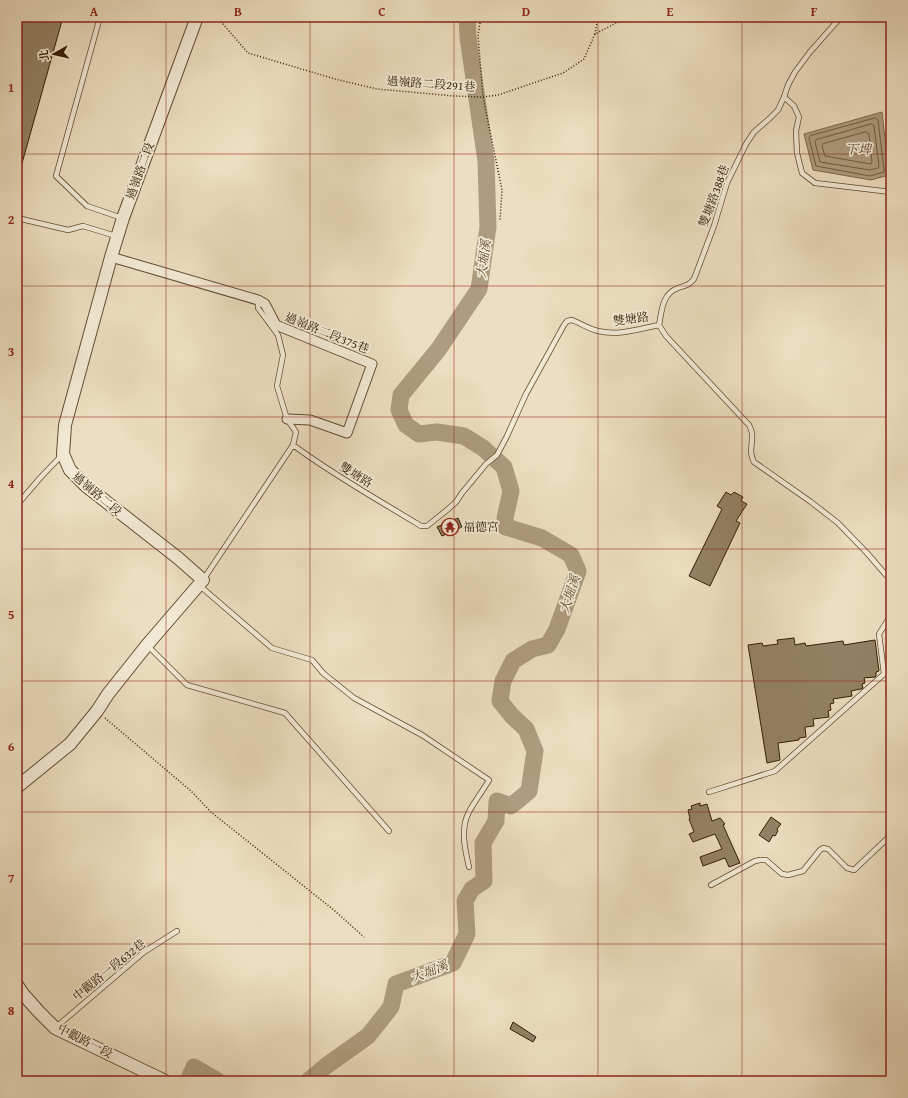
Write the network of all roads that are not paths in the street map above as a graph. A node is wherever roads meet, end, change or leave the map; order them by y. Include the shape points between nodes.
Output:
1 (100, 17) edge
2 (197, 17) edge
3 (841, 17) edge
4 (784, 97) junction
5 (891, 192) edge
6 (17, 218) edge
7 (123, 218) junction
8 (117, 236) junction
9 (111, 256) junction
10 (258, 300) junction
11 (659, 326) junction
12 (287, 419) junction
13 (294, 445) junction
14 (63, 454) junction
15 (17, 506) edge
16 (891, 579) edge
17 (201, 582) junction
18 (891, 615) edge
19 (147, 645) junction
20 (17, 787) edge
21 (709, 792) dead end
22 (389, 831) dead end
23 (891, 835) edge
24 (469, 867) dead end
25 (711, 885) dead end
26 (177, 931) dead end
27 (17, 985) edge
28 (56, 1028) junction
29 (162, 1079) edge

1 - 7 lane via 56,176 87,206
2 - 7 street, 過嶺路二段
3 - 4 lane, 雙塘路388巷 via 810,52 788,85
4 - 5 lane via 794,106 798,116 797,152 802,173 815,183
4 - 11 lane, 雙塘路388巷 via 778,110 754,132 746,144 727,183 694,279 690,284 672,290 666,296
6 - 8 lane via 68,230 83,226
7 - 8 street, 過嶺路二段
8 - 9 street, 過嶺路二段
9 - 10 street
9 - 14 street, 過嶺路二段 via 65,425
10 - 12 lane via 258,308 278,335 283,355 277,386
10 - 12 street, 過嶺路二段375巷 via 265,304 276,325 372,364 347,433 310,420
11 - 13 lane, 雙塘路 via 617,333 596,331 572,320 567,321 526,394 497,455 486,464 456,502 426,526 421,526 333,472
11 - 16 lane, 雙塘路 via 749,425 754,462 838,523
12 - 13 lane via 296,432
13 - 17 lane
14 - 15 lane
14 - 17 street, 過嶺路二段 via 70,470 86,486 178,558
17 - 19 street
17 - 24 lane via 272,648 312,660 323,673 354,698 422,735 489,780 465,820 465,851
18 - 21 lane via 879,634 884,674 775,771
19 - 20 street via 70,744
19 - 22 lane via 187,686 285,713
23 - 25 lane via 854,870 847,868 824,848 803,871 782,874 766,860 760,860
26 - 28 lane, 中觀路一段632巷 via 144,952
27 - 28 street, 中觀路一段 via 38,1012
28 - 29 street, 中觀路一段

